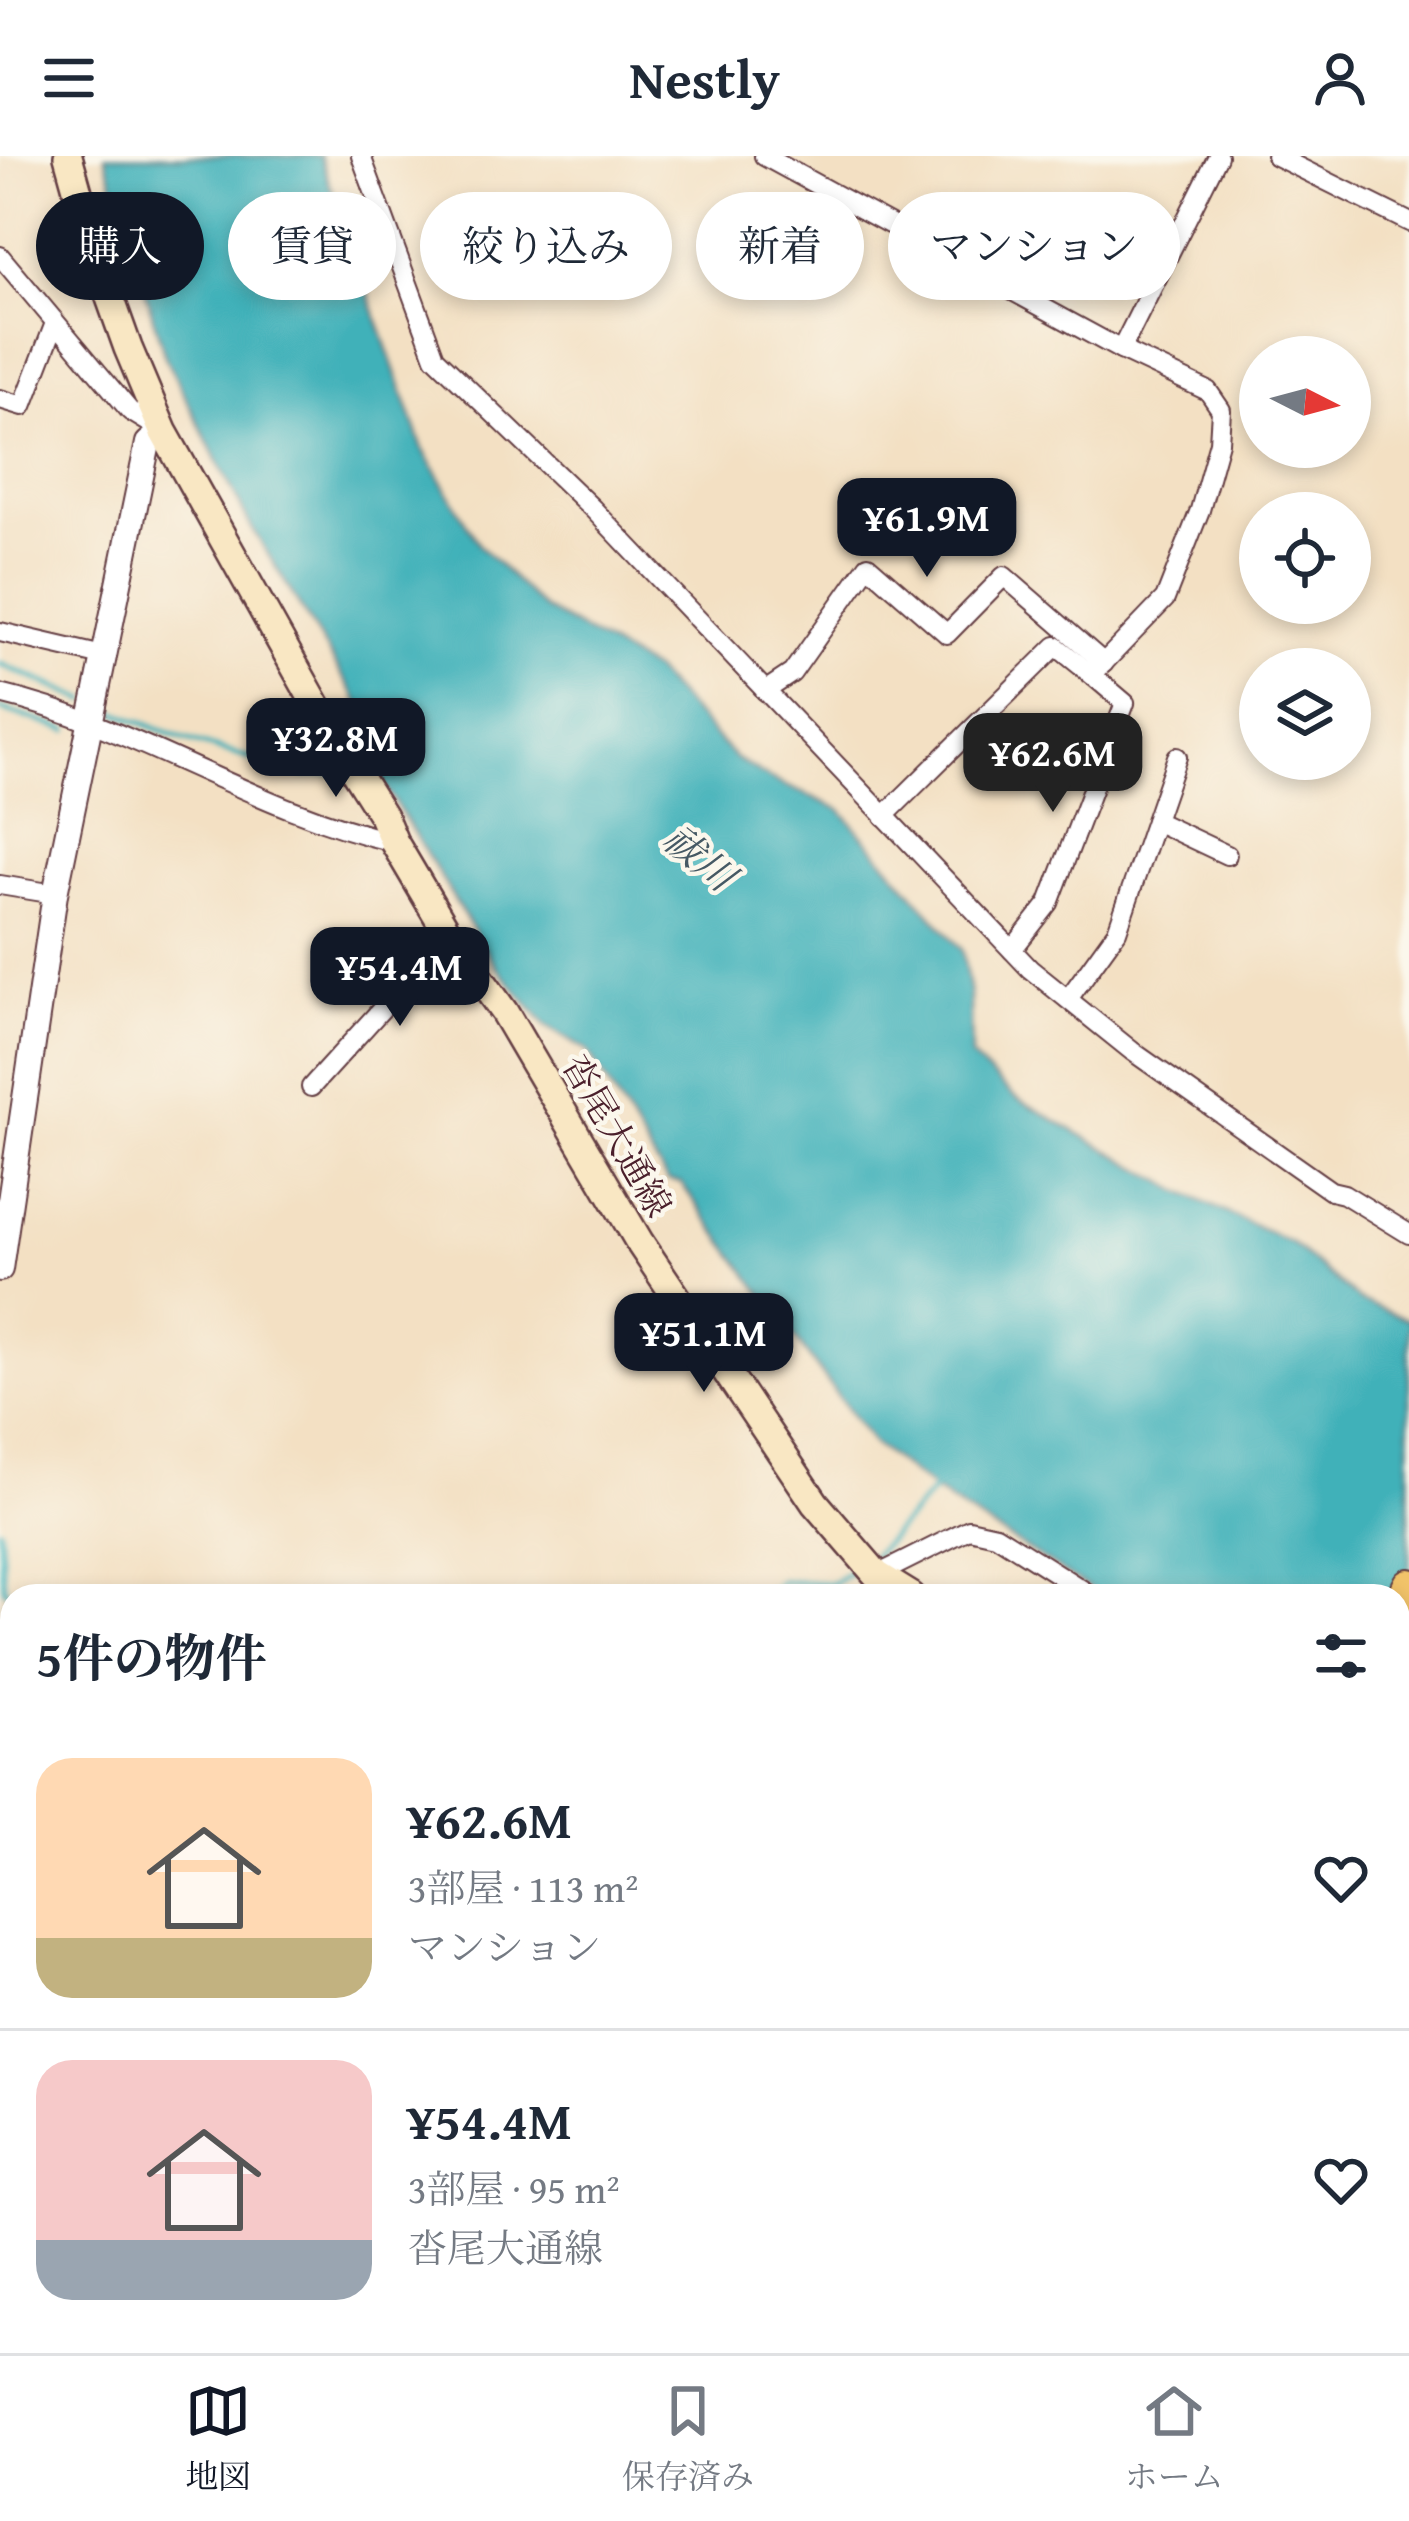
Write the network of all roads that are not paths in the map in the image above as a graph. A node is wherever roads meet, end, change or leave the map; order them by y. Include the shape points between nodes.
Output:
1 (68, 156) edge
2 (361, 156) edge
3 (764, 156) edge
4 (1218, 156) edge
5 (1276, 156) edge
6 (1409, 222) edge
7 (0, 256) edge
8 (55, 323) junction
9 (1120, 350) junction
10 (0, 399) edge
11 (163, 431) junction
12 (0, 632) edge
13 (102, 660) junction
14 (1098, 669) junction
15 (765, 691) junction
16 (0, 694) edge
17 (91, 719) junction
18 (1178, 757) dead end
19 (884, 816) junction
20 (1155, 821) junction
21 (388, 829) junction
22 (1226, 855) dead end
23 (0, 885) edge
24 (55, 894) junction
25 (449, 935) junction
26 (1012, 950) junction
27 (1068, 999) junction
28 (311, 1087) dead end
29 (1409, 1234) edge
30 (0, 1269) edge
31 (877, 1575) junction
32 (892, 1584) edge
33 (1073, 1584) edge

1 - 11 main road, 沓尾大通線
2 - 15 street via 435,357
3 - 9 street
4 - 9 street
5 - 6 street
7 - 8 street
8 - 10 street via 23,406
8 - 11 street via 130,411
9 - 14 street via 1208,391 1221,410 1220,426 1200,510 1165,599
11 - 13 street via 148,443
11 - 21 main road, 沓尾大通線
12 - 13 street
13 - 17 street
14 - 15 street via 1004,576 947,634 868,565 792,674
14 - 19 street via 1056,646
14 - 26 street via 1125,703 1049,903
15 - 19 street
16 - 17 street
17 - 21 street via 335,829
17 - 24 street
18 - 20 street
19 - 26 street
20 - 22 street
20 - 27 street via 1117,931
21 - 25 main road, 沓尾大通線
23 - 24 street
24 - 30 street
25 - 28 street
25 - 31 main road, 沓尾大通線 via 504,1012 652,1262 815,1503
26 - 27 street
27 - 29 street via 1331,1191
31 - 32 main road, 沓尾大通線
31 - 33 street via 969,1529 996,1535

